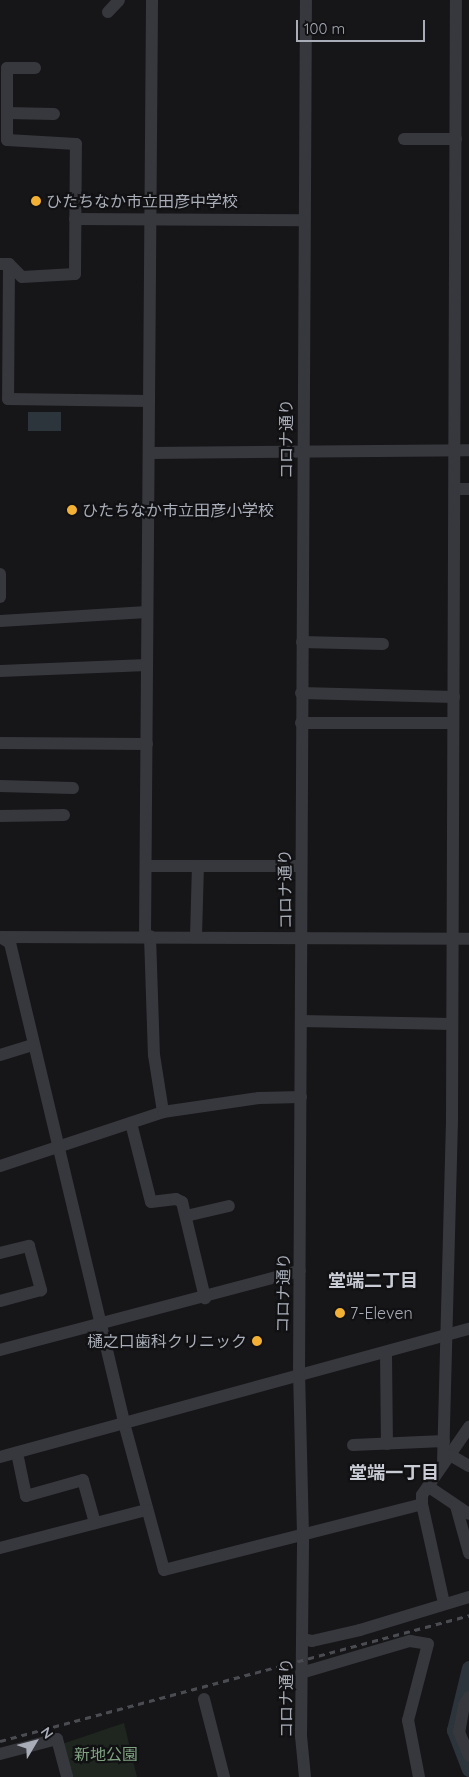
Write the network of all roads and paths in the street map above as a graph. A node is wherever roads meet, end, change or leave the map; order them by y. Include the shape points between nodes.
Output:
1 (119, 0) edge
2 (152, 0) edge
3 (306, 0) edge
4 (456, 0) edge
5 (108, 12) dead end
6 (36, 68) dead end
7 (4, 77) edge
8 (7, 113) junction
9 (54, 114) dead end
10 (404, 139) dead end
11 (456, 139) junction
12 (75, 220) junction
13 (150, 220) junction
14 (304, 220) junction
15 (4, 264) edge
16 (456, 302) junction
17 (469, 304) edge
18 (4, 356) edge
19 (149, 401) junction
20 (455, 450) junction
21 (469, 450) edge
22 (149, 453) junction
23 (302, 454) junction
24 (455, 489) junction
25 (469, 489) edge
26 (0, 574) edge
27 (0, 597) edge
28 (148, 612) junction
29 (0, 621) edge
30 (302, 642) junction
31 (383, 644) dead end
32 (147, 665) junction
33 (0, 671) edge
34 (301, 693) junction
35 (454, 697) junction
36 (301, 723) junction
37 (453, 723) junction
38 (0, 743) edge
39 (146, 744) junction
40 (0, 786) edge
41 (73, 788) dead end
42 (64, 815) dead end
43 (0, 816) edge
44 (146, 866) junction
45 (198, 866) junction
46 (301, 866) junction
47 (147, 936) junction
48 (196, 936) junction
49 (302, 936) junction
50 (0, 937) edge
51 (452, 939) junction
52 (469, 939) edge
53 (301, 1021) junction
54 (452, 1024) junction
55 (33, 1045) junction
56 (0, 1055) edge
57 (301, 1097) junction
58 (163, 1112) junction
59 (131, 1122) junction
60 (59, 1147) junction
61 (0, 1166) edge
62 (229, 1206) dead end
63 (186, 1216) junction
64 (0, 1253) edge
65 (300, 1271) junction
66 (206, 1298) junction
67 (0, 1301) edge
68 (101, 1324) junction
69 (469, 1329) edge
70 (448, 1335) junction
71 (0, 1350) edge
72 (386, 1353) junction
73 (299, 1375) junction
74 (124, 1423) junction
75 (469, 1426) edge
76 (444, 1442) junction
77 (387, 1444) junction
78 (353, 1445) dead end
79 (17, 1452) junction
80 (0, 1457) edge
81 (447, 1460) junction
82 (469, 1466) edge
83 (428, 1487) junction
84 (422, 1504) junction
85 (456, 1506) junction
86 (146, 1510) junction
87 (469, 1514) edge
88 (95, 1523) junction
89 (303, 1535) junction
90 (0, 1548) edge
91 (469, 1553) edge
92 (469, 1597) edge
93 (444, 1603) junction
94 (302, 1639) junction
95 (301, 1673) junction
96 (469, 1697) edge
97 (204, 1699) dead end
98 (0, 1754) edge
99 (469, 1756) edge
100 (67, 1777) edge
101 (224, 1777) edge
102 (305, 1777) edge
103 (419, 1777) edge

1 - 5 street
2 - 13 street
3 - 14 street, コロナ通り
4 - 11 street
6 - 7 street via 8,68
7 - 8 street
8 - 9 street
8 - 12 street via 8,140 76,144
10 - 11 street
11 - 16 street
12 - 13 street
12 - 15 street via 75,274 22,276
13 - 14 street
13 - 19 street
14 - 23 street, コロナ通り
15 - 18 street
16 - 17 street
16 - 20 street
18 - 19 street via 8,399
19 - 22 street
20 - 21 street
20 - 23 street
20 - 24 street
22 - 23 street
22 - 28 street
23 - 30 street, コロナ通り
24 - 25 street
24 - 35 street
26 - 27 street
28 - 29 street
28 - 32 street
30 - 31 street
30 - 34 street, コロナ通り
32 - 33 street
32 - 39 street
34 - 35 street
34 - 36 street, コロナ通り
35 - 37 street
36 - 37 street
36 - 46 street, コロナ通り
37 - 51 street
38 - 39 street
39 - 44 street
40 - 41 street
42 - 43 street
44 - 45 street
44 - 47 street
45 - 46 street
45 - 48 street
46 - 49 street, コロナ通り
47 - 48 street
47 - 50 street
47 - 58 street via 154,1055
48 - 49 street
49 - 51 street
49 - 53 street, コロナ通り
50 - 55 street via 10,943
51 - 52 street
51 - 54 street
53 - 54 street
53 - 57 street, コロナ通り
54 - 70 street
55 - 56 street
55 - 60 street
57 - 58 street via 260,1098
57 - 65 street, コロナ通り
58 - 59 street
59 - 60 street
59 - 63 street via 149,1199 154,1204 179,1200
60 - 61 street
60 - 68 street
62 - 63 street
63 - 66 street
64 - 67 street via 29,1246 41,1290
65 - 66 street
65 - 73 street, コロナ通り
66 - 68 street
68 - 71 street
68 - 74 street
69 - 70 street
70 - 72 street
70 - 76 street
72 - 73 street
72 - 77 street
73 - 74 street
73 - 89 street, コロナ通り
74 - 79 street
74 - 86 street
75 - 81 street
76 - 77 street
76 - 81 street
77 - 78 street
79 - 80 street
79 - 88 street via 26,1496 84,1480
81 - 82 street
81 - 83 street
83 - 84 street via 422,1495
83 - 85 street
84 - 89 street
84 - 93 street
85 - 87 street
85 - 91 street
86 - 88 street
86 - 89 street via 164,1570
88 - 90 street
89 - 94 street, コロナ通り
92 - 93 street
93 - 94 street via 360,1630 312,1641
94 - 95 street, コロナ通り
95 - 102 street, コロナ通り
95 - 103 street via 410,1641 428,1644 408,1720
96 - 99 street via 464,1705 459,1732
97 - 101 street
98 - 100 street via 58,1739

